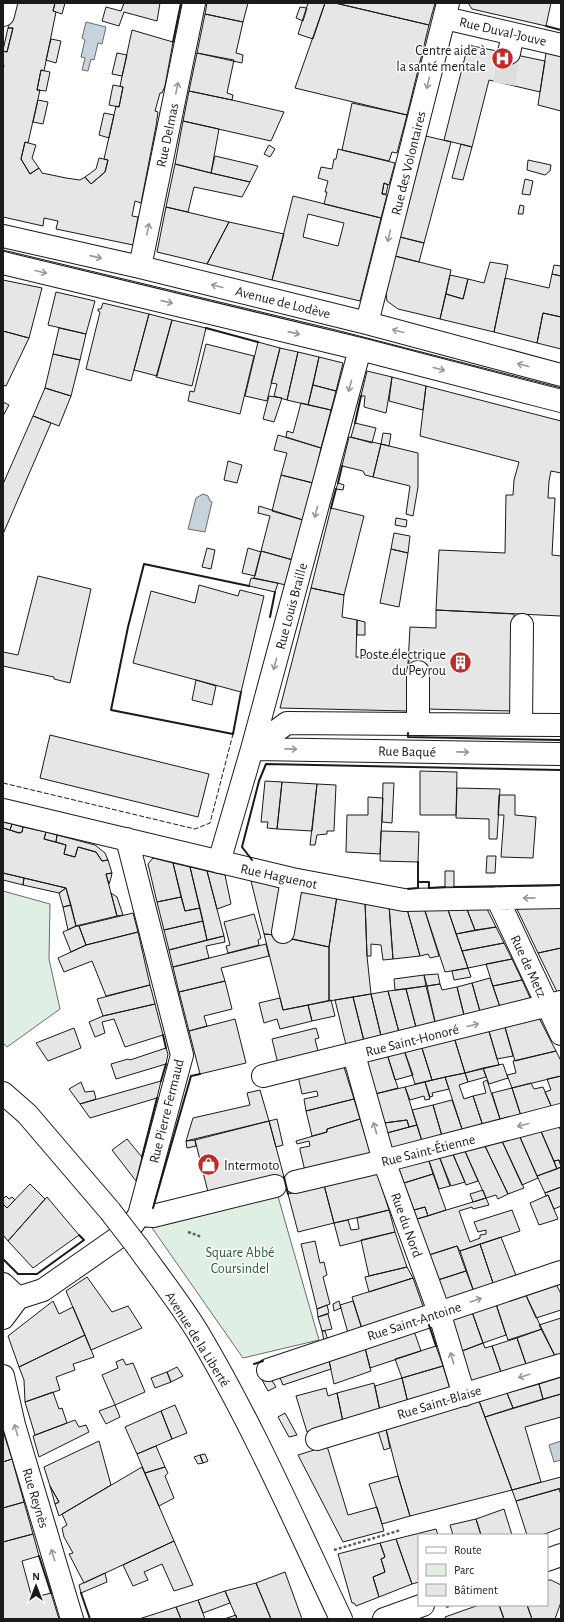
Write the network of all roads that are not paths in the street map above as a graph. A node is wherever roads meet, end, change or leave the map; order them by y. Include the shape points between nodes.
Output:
1 (6, 3) edge
2 (194, 3) edge
3 (446, 10) edge
4 (3, 15) edge
5 (561, 45) edge
6 (3, 236) edge
7 (3, 263) edge
8 (140, 267) junction
9 (367, 323) junction
10 (360, 348) junction
11 (561, 375) edge
12 (561, 401) edge
13 (522, 625) dead end
14 (418, 672) dead end
15 (418, 724) junction
16 (521, 725) junction
17 (561, 725) edge
18 (252, 749) junction
19 (561, 754) edge
20 (3, 810) edge
21 (127, 838) junction
22 (219, 862) junction
23 (292, 879) junction
24 (561, 897) edge
25 (497, 898) junction
26 (283, 932) dead end
27 (554, 1004) edge
28 (561, 1034) edge
29 (354, 1055) junction
30 (263, 1076) dead end
31 (3, 1092) edge
32 (561, 1115) edge
33 (384, 1161) junction
34 (139, 1215) junction
35 (561, 1272) edge
36 (11, 1291) edge
37 (439, 1312) junction
38 (3, 1318) edge
39 (561, 1365) edge
40 (268, 1370) dead end
41 (3, 1376) edge
42 (464, 1395) junction
43 (317, 1439) dead end
44 (561, 1555) edge
45 (548, 1560) edge
46 (420, 1606) edge
47 (72, 1619) edge
48 (341, 1619) edge
49 (384, 1619) edge

1 - 4 street
8 -> 2 street, Rue Delmas
3 - 5 street, Rue Duval-Jouve via 511,44
3 -> 9 street, Rue des Volontaires
6 -> 8 street, Avenue de Lodève
7 -> 10 street
9 -> 8 street, Avenue de Lodève
11 -> 9 street, Avenue de Lodève
10 -> 12 street
10 -> 18 street, Rue Louis Braille
13 - 16 street
14 - 15 street
15 - 16 street
15 - 18 street via 287,723
16 - 17 street
18 -> 19 street, Rue Baqué
18 - 22 street, Rue Louis Braille
20 - 21 street, Rue Haguenot
21 - 22 street, Rue Haguenot
21 - 34 street, Rue Pierre Fermaud via 182,1055
22 - 23 street, Rue Haguenot
23 - 25 street, Rue Haguenot via 404,900
23 - 26 street
24 -> 25 street, Rue Haguenot
25 - 27 street, Rue de Metz
27 - 28 street, Rue de Metz
29 -> 27 street, Rue Saint-Honoré
29 - 30 street, Rue Saint-Honoré
33 -> 29 street, Rue du Nord
31 - 48 street, Avenue de la Liberté, bridge via 27,1114 110,1211 196,1329 229,1387 281,1490
32 -> 33 street, Rue Saint-Étienne
33 - 34 street, Rue Saint-Étienne via 153,1216
33 - 37 street, Rue du Nord
34 - 36 street, Rue Pierre Fermaud via 129,1230 43,1290
37 -> 35 street, Rue Saint-Antoine
36 - 38 street
37 - 40 street, Rue Saint-Antoine
42 -> 37 street, Rue du Nord
39 -> 42 street, Rue Saint-Blaise
47 -> 41 street, Rue Reynès via 14,1425
42 - 43 street, Rue Saint-Blaise
44 - 45 street
46 - 49 street

